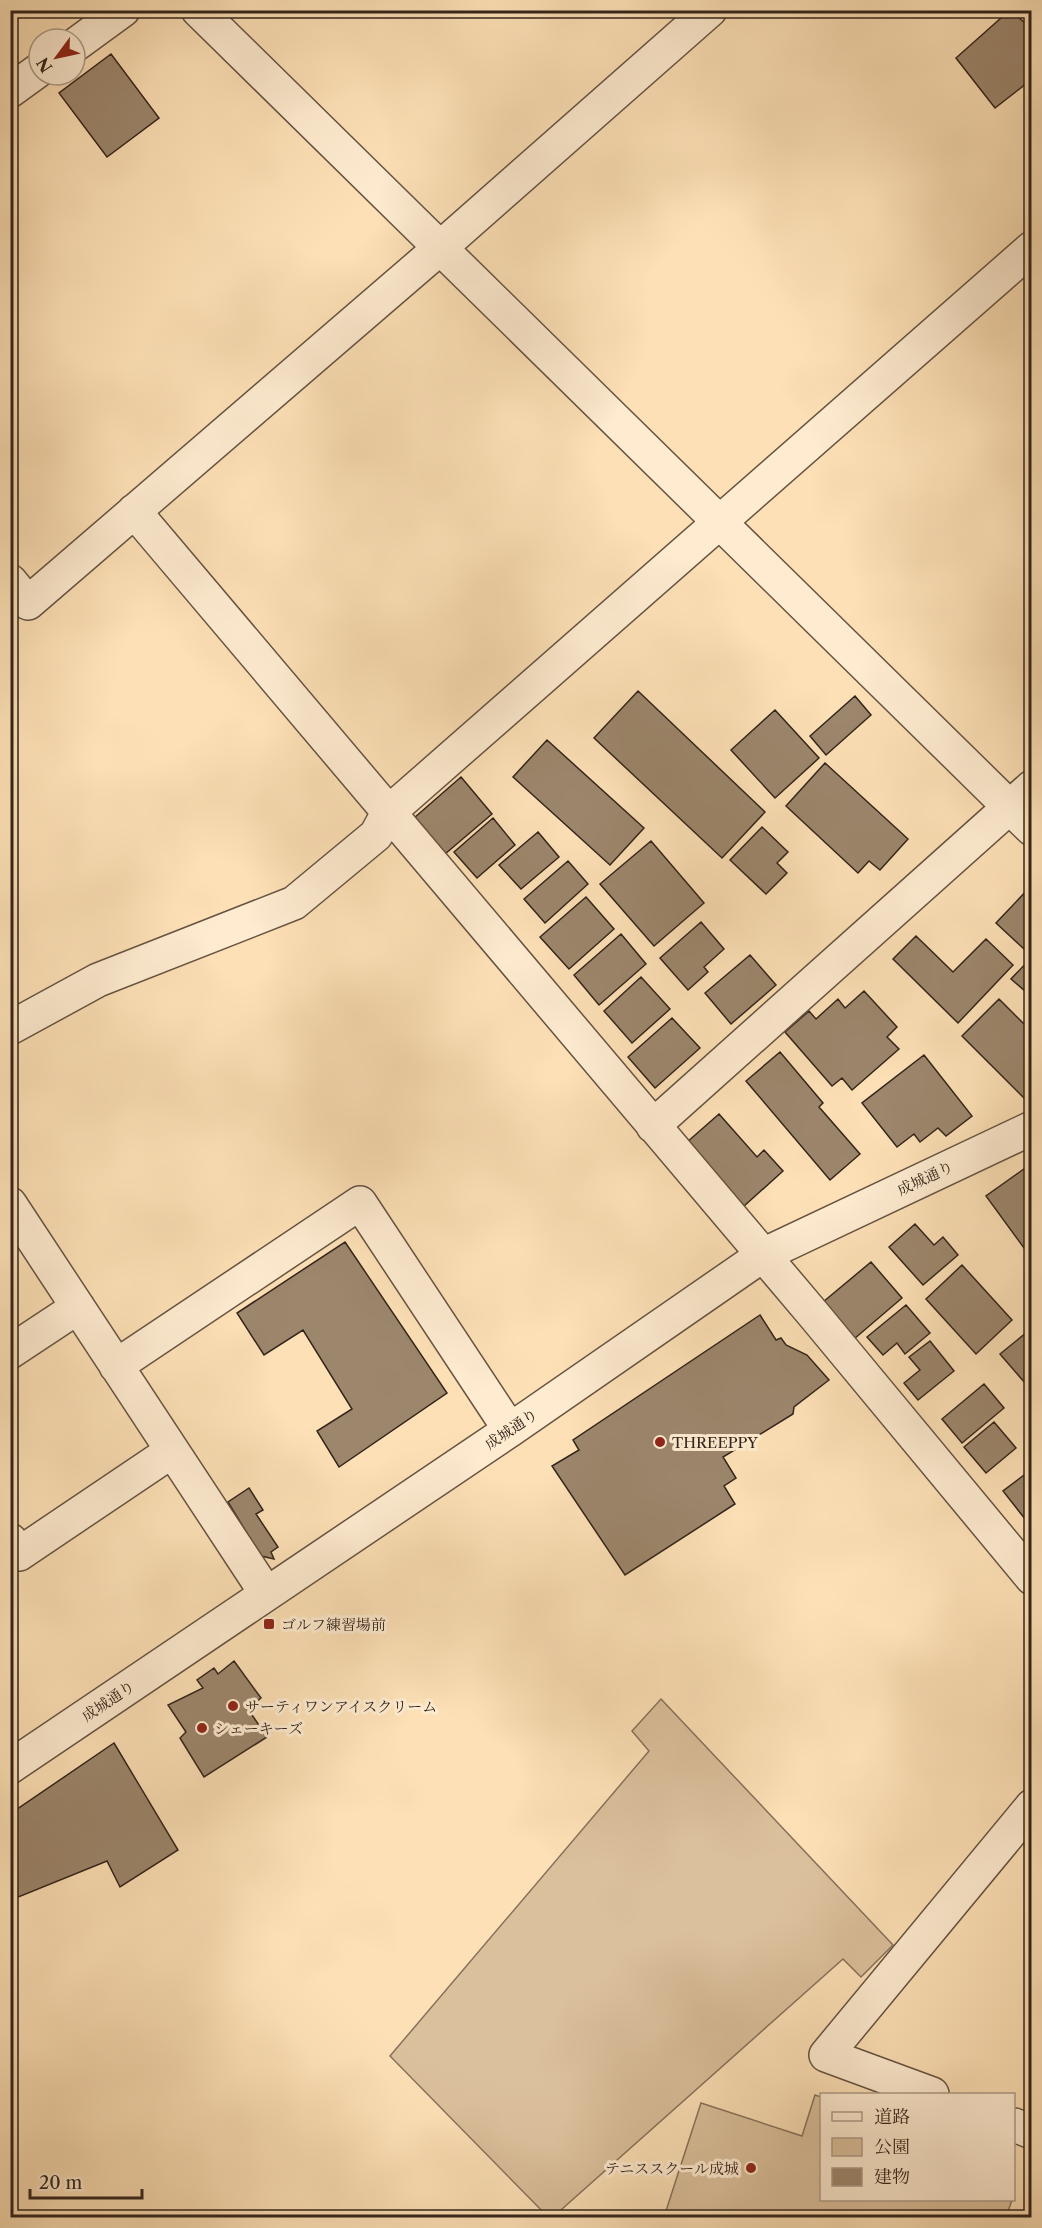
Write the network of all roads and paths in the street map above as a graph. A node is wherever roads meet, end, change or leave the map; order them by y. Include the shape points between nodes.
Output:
1 (123, 10) edge
2 (198, 10) edge
3 (710, 10) edge
4 (87, 36) edge
5 (27, 79) edge
6 (10, 91) edge
7 (440, 248) junction
8 (1032, 248) edge
9 (134, 511) junction
10 (720, 522) junction
11 (10, 581) edge
12 (1024, 808) edge
13 (388, 813) junction
14 (10, 1028) edge
15 (653, 1126) junction
16 (1032, 1128) edge
17 (10, 1204) edge
18 (763, 1255) junction
19 (78, 1307) junction
20 (10, 1352) edge
21 (116, 1366) junction
22 (510, 1430) junction
23 (172, 1451) junction
24 (10, 1540) edge
25 (1032, 1578) edge
26 (266, 1593) junction
27 (10, 1767) edge
28 (1032, 1806) edge
29 (929, 2093) edge
30 (1015, 2126) edge
31 (1032, 2132) edge

1 - 4 street
2 - 7 street
3 - 7 street
5 - 6 street
7 - 9 street
7 - 10 street
8 - 10 street
9 - 11 street via 28,603
9 - 13 street
10 - 12 street
10 - 13 street
12 - 15 street
13 - 14 street via 376,835 294,903 98,980
13 - 15 street
15 - 18 street
16 - 18 street, 成城通り
17 - 19 street
18 - 22 street, 成城通り
18 - 25 street
19 - 20 street
19 - 21 street
21 - 22 street via 360,1203
21 - 23 street
22 - 26 street, 成城通り
23 - 24 street via 20,1554
23 - 26 street
26 - 27 street, 成城通り
28 - 29 street via 826,2055
30 - 31 street

